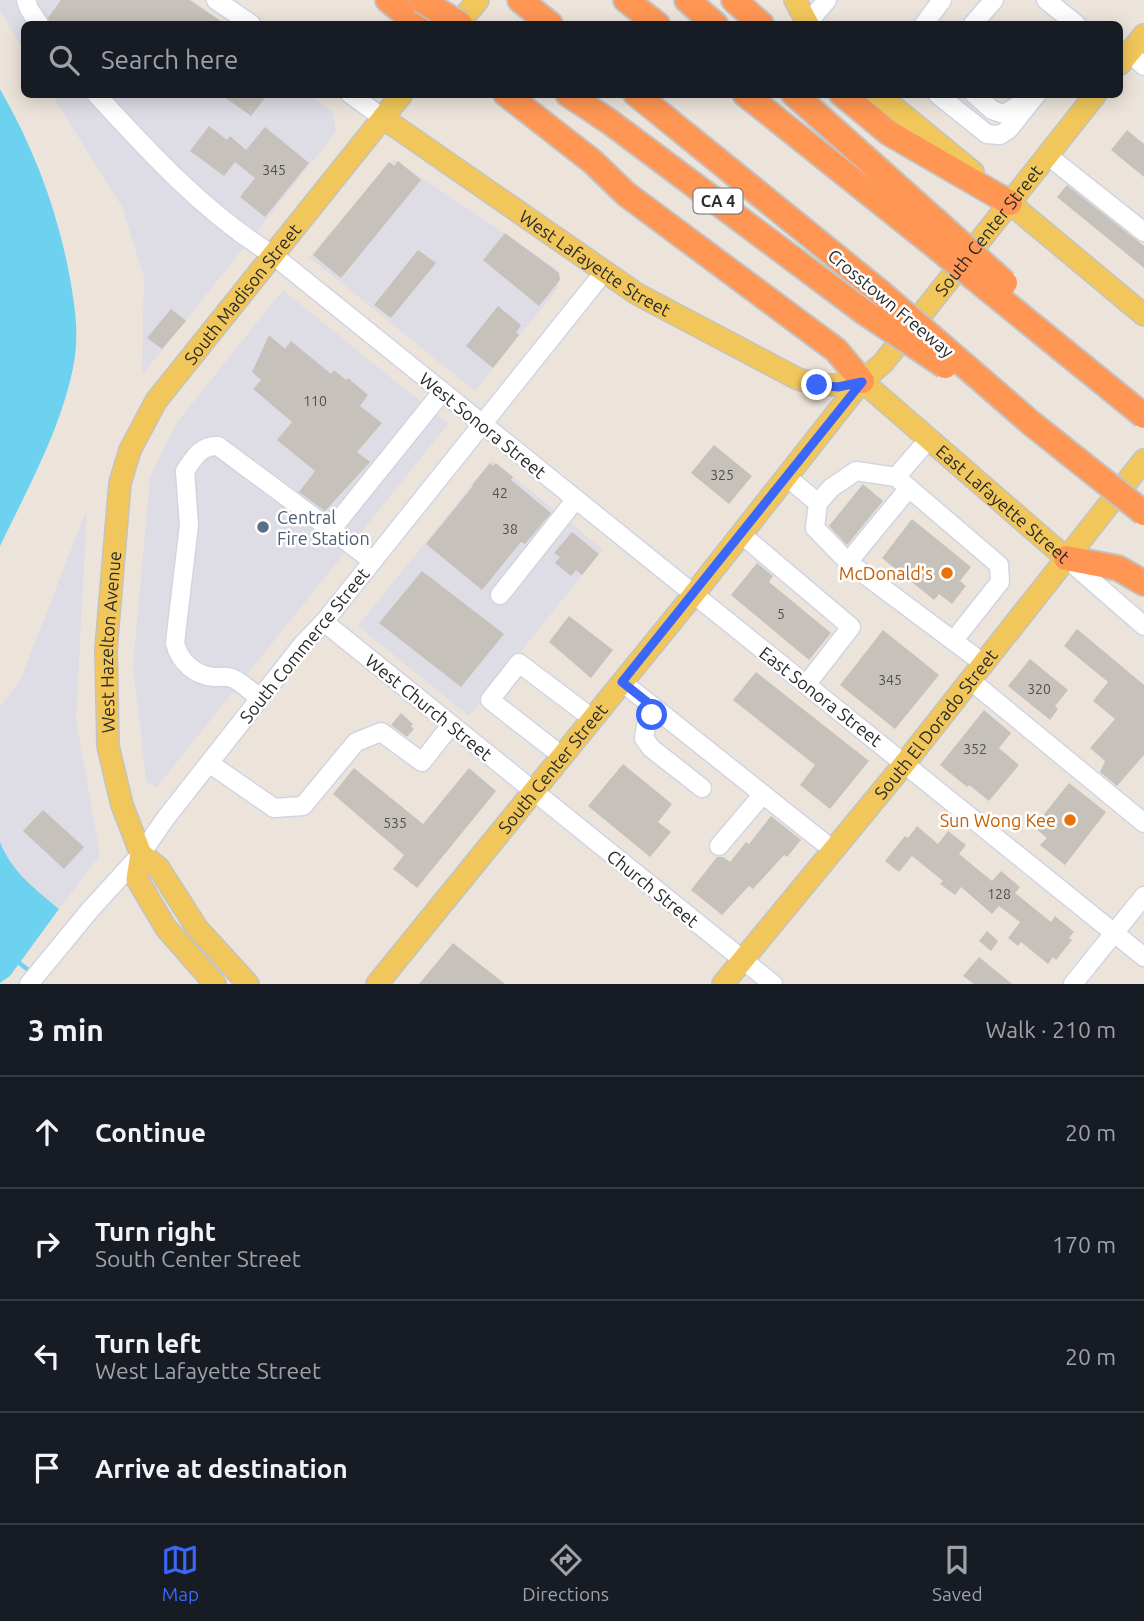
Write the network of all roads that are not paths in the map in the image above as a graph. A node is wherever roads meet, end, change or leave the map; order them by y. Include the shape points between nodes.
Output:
1 (26, 0) edge
2 (216, 0) edge
3 (478, 0) edge
4 (626, 0) edge
5 (687, 0) edge
6 (734, 0) edge
7 (795, 0) edge
8 (827, 0) edge
9 (942, 0) edge
10 (994, 0) edge
11 (1046, 0) edge
12 (406, 8) edge
13 (37, 21) edge
14 (247, 21) edge
15 (449, 21) edge
16 (461, 21) edge
17 (653, 21) edge
18 (712, 21) edge
19 (758, 21) edge
20 (806, 21) edge
21 (810, 21) edge
22 (926, 21) edge
23 (976, 21) edge
24 (1072, 21) edge
25 (1144, 35) edge
26 (1127, 61) edge
27 (100, 98) edge
28 (356, 98) edge
29 (399, 98) edge
30 (511, 98) edge
31 (574, 98) edge
32 (641, 98) edge
33 (750, 98) edge
34 (798, 98) edge
35 (847, 98) edge
36 (883, 98) edge
37 (942, 98) edge
38 (978, 98) edge
39 (1030, 98) edge
40 (1033, 98) edge
41 (1093, 98) edge
42 (383, 118) junction
43 (1047, 155) junction
44 (1010, 203) junction
45 (930, 229) junction
46 (1144, 232) edge
47 (273, 255) junction
48 (604, 272) junction
49 (1144, 315) edge
50 (862, 382) junction
51 (442, 392) junction
52 (1144, 407) edge
53 (1144, 416) edge
54 (1031, 424) junction
55 (483, 425) junction
56 (929, 439) junction
57 (1144, 460) edge
58 (786, 476) junction
59 (902, 482) junction
60 (576, 499) junction
61 (818, 503) junction
62 (116, 509) joint
63 (1144, 513) edge
64 (331, 530) junction
65 (741, 534) junction
66 (1066, 558) junction
67 (373, 561) junction
68 (848, 562) junction
69 (1144, 583) edge
70 (694, 594) junction
71 (500, 595) dead end
72 (324, 622) junction
73 (1144, 626) edge
74 (954, 640) junction
75 (977, 671) junction
76 (622, 682) junction
77 (806, 685) junction
78 (260, 698) junction
79 (656, 709) junction
80 (593, 719) junction
81 (451, 725) junction
82 (562, 756) junction
83 (905, 762) junction
84 (208, 763) junction
85 (702, 788) dead end
86 (534, 792) junction
87 (763, 794) junction
88 (1144, 823) edge
89 (719, 846) dead end
90 (833, 850) junction
91 (141, 854) junction
92 (1144, 896) edge
93 (1114, 933) junction
94 (1144, 957) edge
95 (743, 960) junction
96 (29, 984) edge
97 (215, 984) edge
98 (248, 984) edge
99 (377, 984) edge
100 (723, 984) edge
101 (750, 984) edge
102 (773, 984) edge
103 (1073, 984) edge

1 - 13 street
2 - 14 street
3 - 16 main road
4 - 17 highway
5 - 18 highway
6 - 19 highway
7 - 20 main road
8 - 21 street
9 - 22 street
10 - 23 street
11 - 24 street
12 - 15 highway, bridge
25 - 26 main road
27 - 47 street, West Sonora Street via 215,214
28 - 42 street, West Lafayette Street
29 - 42 main road, South Madison Street
30 - 50 highway via 626,194 836,350
31 - 54 highway, CA 4, bridge via 864,312
32 - 54 highway, Crosstown Freeway / CA 4, bridge via 880,292
33 - 45 highway
34 - 45 highway
35 - 44 highway via 889,133
36 - 44 main road
37 - 40 street via 987,134 1000,135
38 - 39 street via 1004,114
41 - 43 main road, South Center Street
42 - 47 main road, South Madison Street
42 - 48 main road, West Lafayette Street
43 - 44 main road, South Center Street
43 - 46 street
44 - 49 main road
44 - 50 main road, South Center Street via 883,363
45 - 52 highway, bridge
45 - 53 highway, bridge
47 - 51 street, West Sonora Street
47 - 62 main road, South Madison Street via 156,401 130,450
48 - 50 main road, West Lafayette Street via 798,379 838,387
48 - 55 street, South Commerce Street
50 - 56 main road, East Lafayette Street
50 - 58 main road, South Center Street
51 - 55 street, West Sonora Street
51 - 64 street
54 - 63 highway, Crosstown Freeway / CA 4, bridge
55 - 60 street, West Sonora Street
55 - 67 street, South Commerce Street
56 - 59 street
56 - 66 main road, East Lafayette Street
57 - 66 main road, South El Dorado Street
58 - 61 street
58 - 65 main road, South Center Street
59 - 61 street via 856,471
59 - 68 street
59 - 74 street via 999,565 1000,582
60 - 70 street, West Sonora Street
60 - 71 street
61 - 68 street via 814,528
62 - 91 main road, West Hazelton Avenue via 106,649 108,746 122,805
64 - 67 street
64 - 78 street via 218,446 199,452 185,471 189,525 175,643 178,656 195,672 228,676
65 - 70 main road, South Center Street
65 - 77 street via 851,627
66 - 69 highway via 1118,568
66 - 73 street, East Lafayette Street
66 - 75 main road, South El Dorado Street
67 - 72 street, South Commerce Street
68 - 74 street
70 - 76 main road, South Center Street
70 - 77 street, East Sonora Street
72 - 78 street, South Commerce Street
72 - 81 street, West Church Street
74 - 75 street
75 - 83 main road, South El Dorado Street
75 - 88 street
76 - 79 street
76 - 80 main road, South Center Street
77 - 83 street, East Sonora Street
78 - 84 street, South Commerce Street
79 - 85 street via 644,738
79 - 87 street
80 - 82 main road, South Center Street
80 - 82 street via 519,663 490,700
81 - 84 street via 422,762 381,732 356,742 303,806 274,808
81 - 86 street, West Church Street
82 - 86 main road, South Center Street
83 - 90 main road, South El Dorado Street
83 - 93 street, East Sonora Street
84 - 91 street, South Commerce Street
86 - 95 street, Church Street
86 - 99 main road, South Center Street
87 - 89 street
87 - 90 street
90 - 95 main road, South El Dorado Street
91 - 96 street, South Commerce Street
91 - 97 main road, West Hazelton Avenue via 137,878 166,928
91 - 98 main road, West Hazelton Avenue via 158,867 197,928
92 - 93 street
93 - 94 street, East Sonora Street
93 - 103 street
95 - 100 main road, South El Dorado Street
95 - 101 street
95 - 102 street, Church Street

